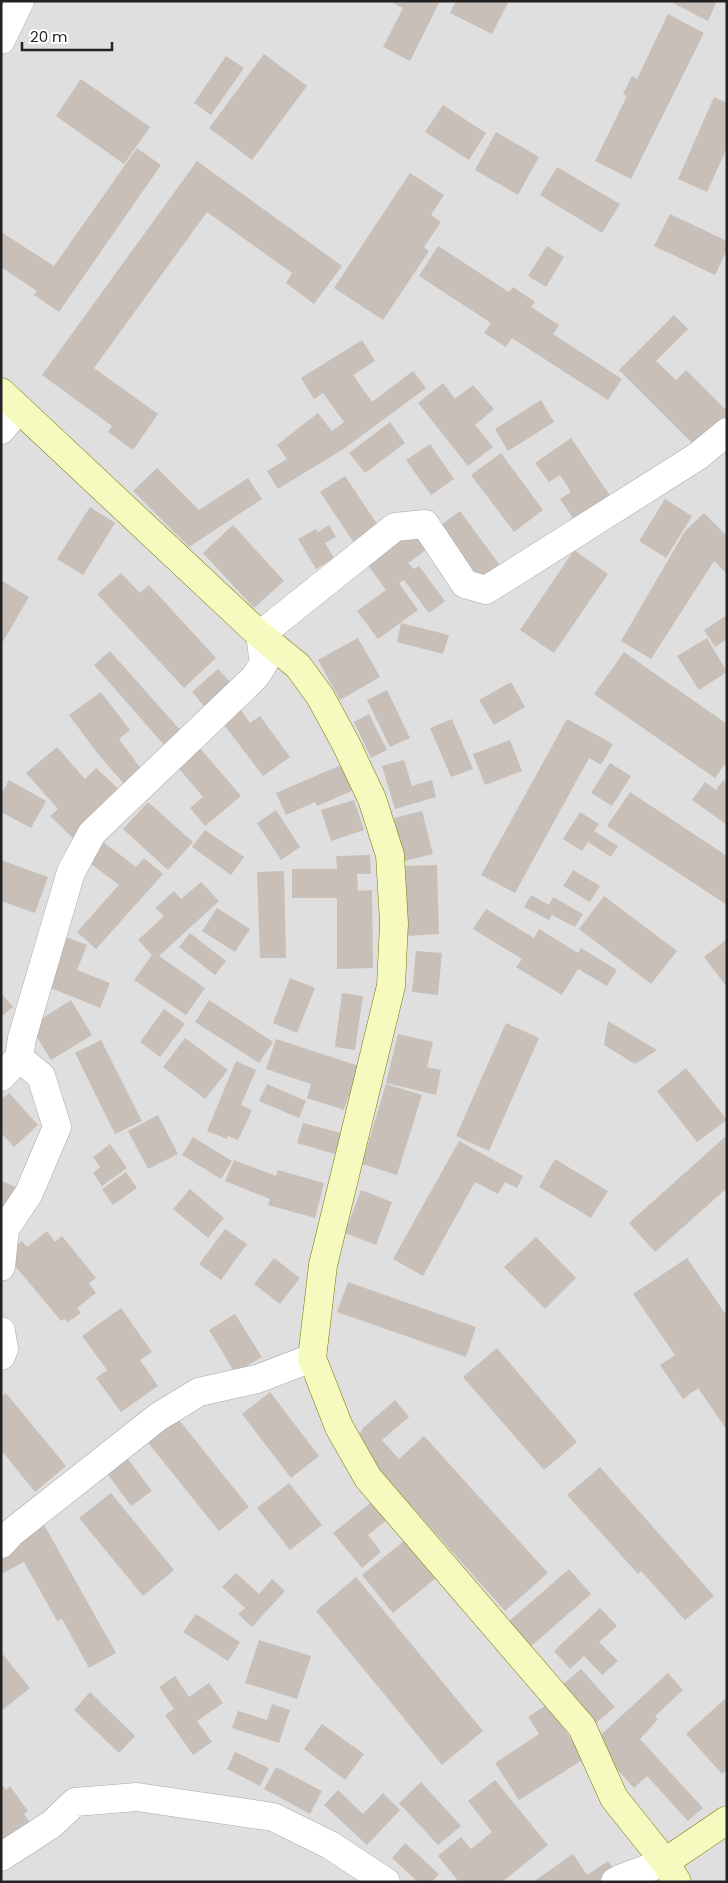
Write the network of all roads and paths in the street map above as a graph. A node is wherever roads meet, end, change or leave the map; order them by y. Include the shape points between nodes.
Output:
1 (20, 1) edge
2 (1, 40) edge
3 (10, 401) edge
4 (1, 430) edge
5 (727, 432) edge
6 (260, 635) junction
7 (10, 1067) edge
8 (1, 1267) edge
9 (1, 1331) edge
10 (1, 1356) edge
11 (312, 1358) junction
12 (1, 1544) edge
13 (727, 1820) edge
14 (1, 1857) edge
15 (671, 1872) edge
16 (386, 1882) edge
17 (615, 1882) edge

1 - 2 street
3 - 4 street
3 - 6 street
5 - 6 street via 698,456 486,590 465,584 425,524 395,527
6 - 7 street via 264,663 255,677 92,833 71,872 22,1038
6 - 11 street via 298,666 320,696 372,799 390,855 394,923 391,986 323,1265
7 - 8 street via 41,1076 57,1128 29,1192 5,1229
9 - 10 street via 4,1349
11 - 12 street via 257,1379 199,1392 158,1417
11 - 15 street via 339,1427 368,1478 582,1727 614,1798
13 - 15 street
14 - 16 street via 52,1824 75,1802 137,1797 273,1817 330,1845
15 - 17 street via 622,1878

